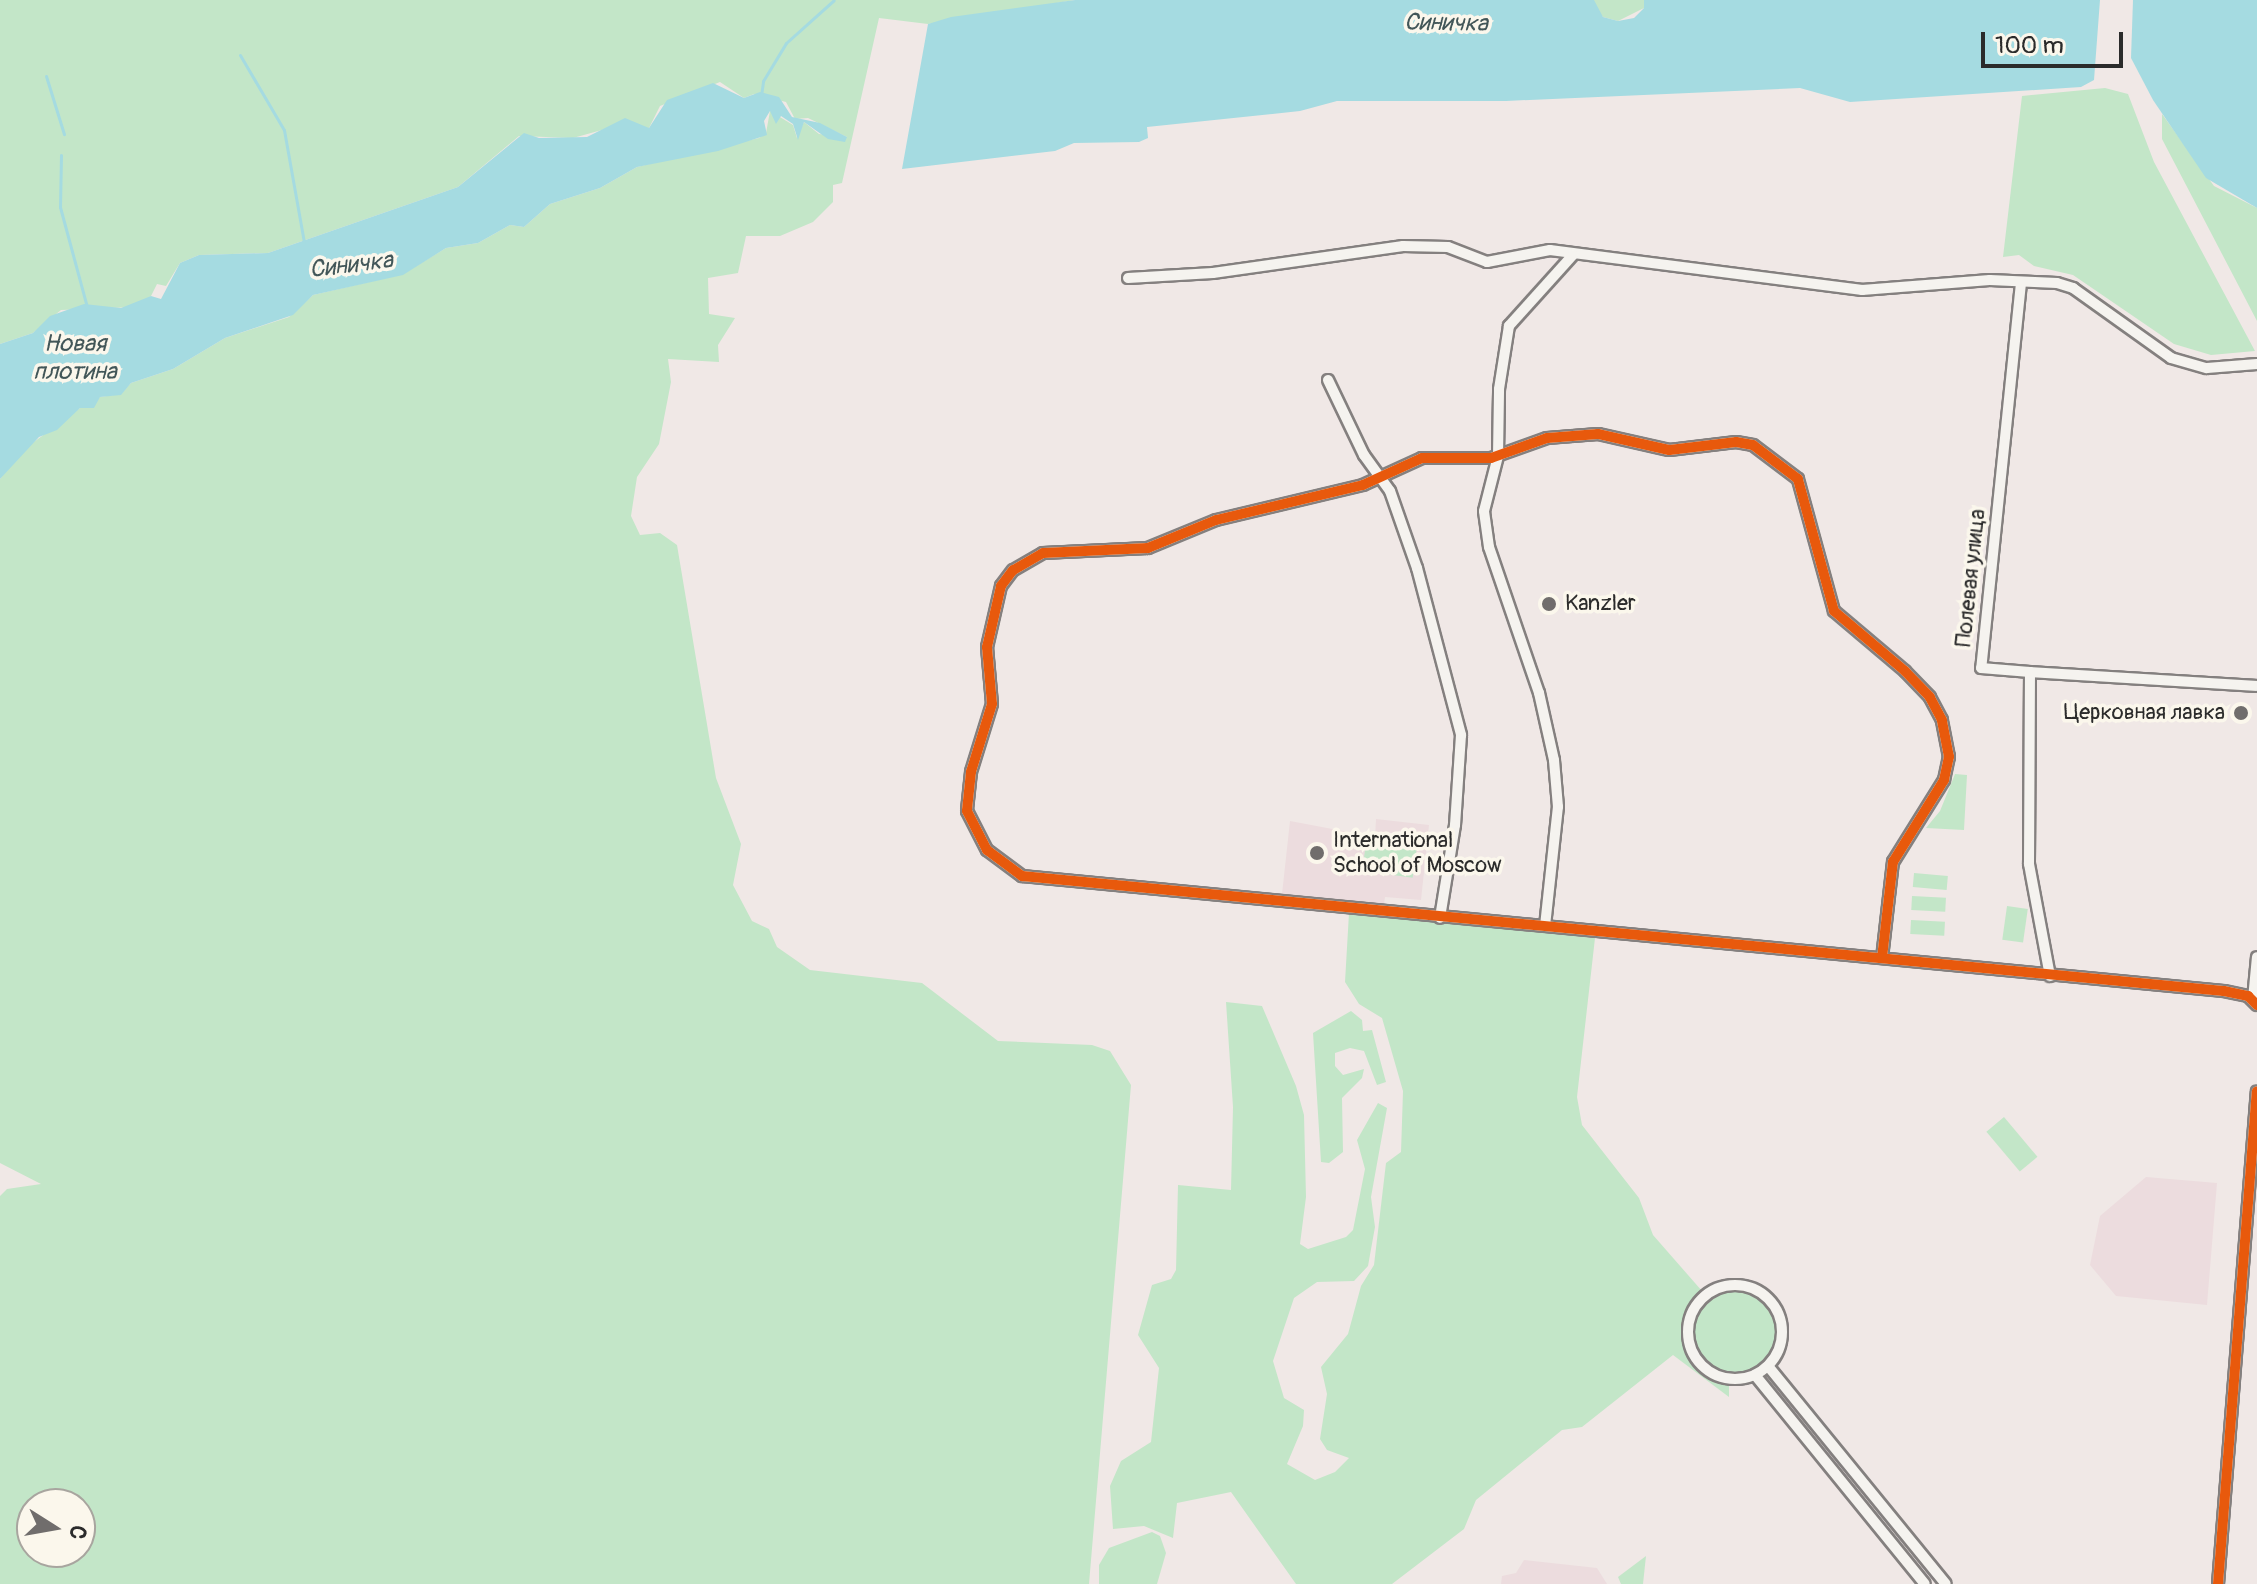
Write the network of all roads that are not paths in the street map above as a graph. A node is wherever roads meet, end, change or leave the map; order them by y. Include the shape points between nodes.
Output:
1 (1573, 255) junction
2 (1128, 278) dead end
3 (2021, 283) junction
4 (2257, 364) edge
5 (1328, 380) dead end
6 (1498, 456) junction
7 (1379, 477) junction
8 (2030, 672) junction
9 (2257, 686) edge
10 (1440, 918) junction
11 (1545, 926) junction
12 (2257, 957) edge
13 (1882, 958) junction
14 (2050, 976) junction
15 (2255, 1002) edge
16 (2257, 1092) edge
17 (1768, 1366) junction
18 (1755, 1375) junction
19 (1925, 1584) edge
20 (1946, 1584) edge
21 (2218, 1584) edge

1 - 2 street via 1550,250 1487,262 1448,247 1403,246 1213,273
1 - 3 street via 1862,290 1990,280
1 - 6 street via 1509,326 1499,389
3 - 4 street via 2073,288 2141,340 2188,364 2227,369
3 - 8 street, Полевая улица via 1981,668
5 - 7 street
6 - 7 street via 1422,458
6 - 11 street via 1485,499 1489,547 1539,693 1557,793
6 - 13 street via 1547,438 1598,434 1669,450 1736,442 1764,451 1798,479 1834,611 1930,697 1942,720 1949,757 1944,780 1893,862
7 - 10 street via 1390,491 1417,568 1462,744
7 - 10 street via 1216,520 1148,548 1053,551 1013,570 1001,586 988,638 992,704 971,772 967,811 987,850 1014,873 1032,878
8 - 9 street
8 - 14 street via 2029,864
10 - 11 street
11 - 13 street
12 - 15 street
13 - 14 street
14 - 15 street via 2224,991
16 - 21 street
17 - 18 street
17 - 18 street via 1782,1340 1777,1311 1768,1298 1741,1285 1711,1292 1700,1302 1688,1330 1697,1359 1720,1377
17 - 20 street
18 - 19 street

